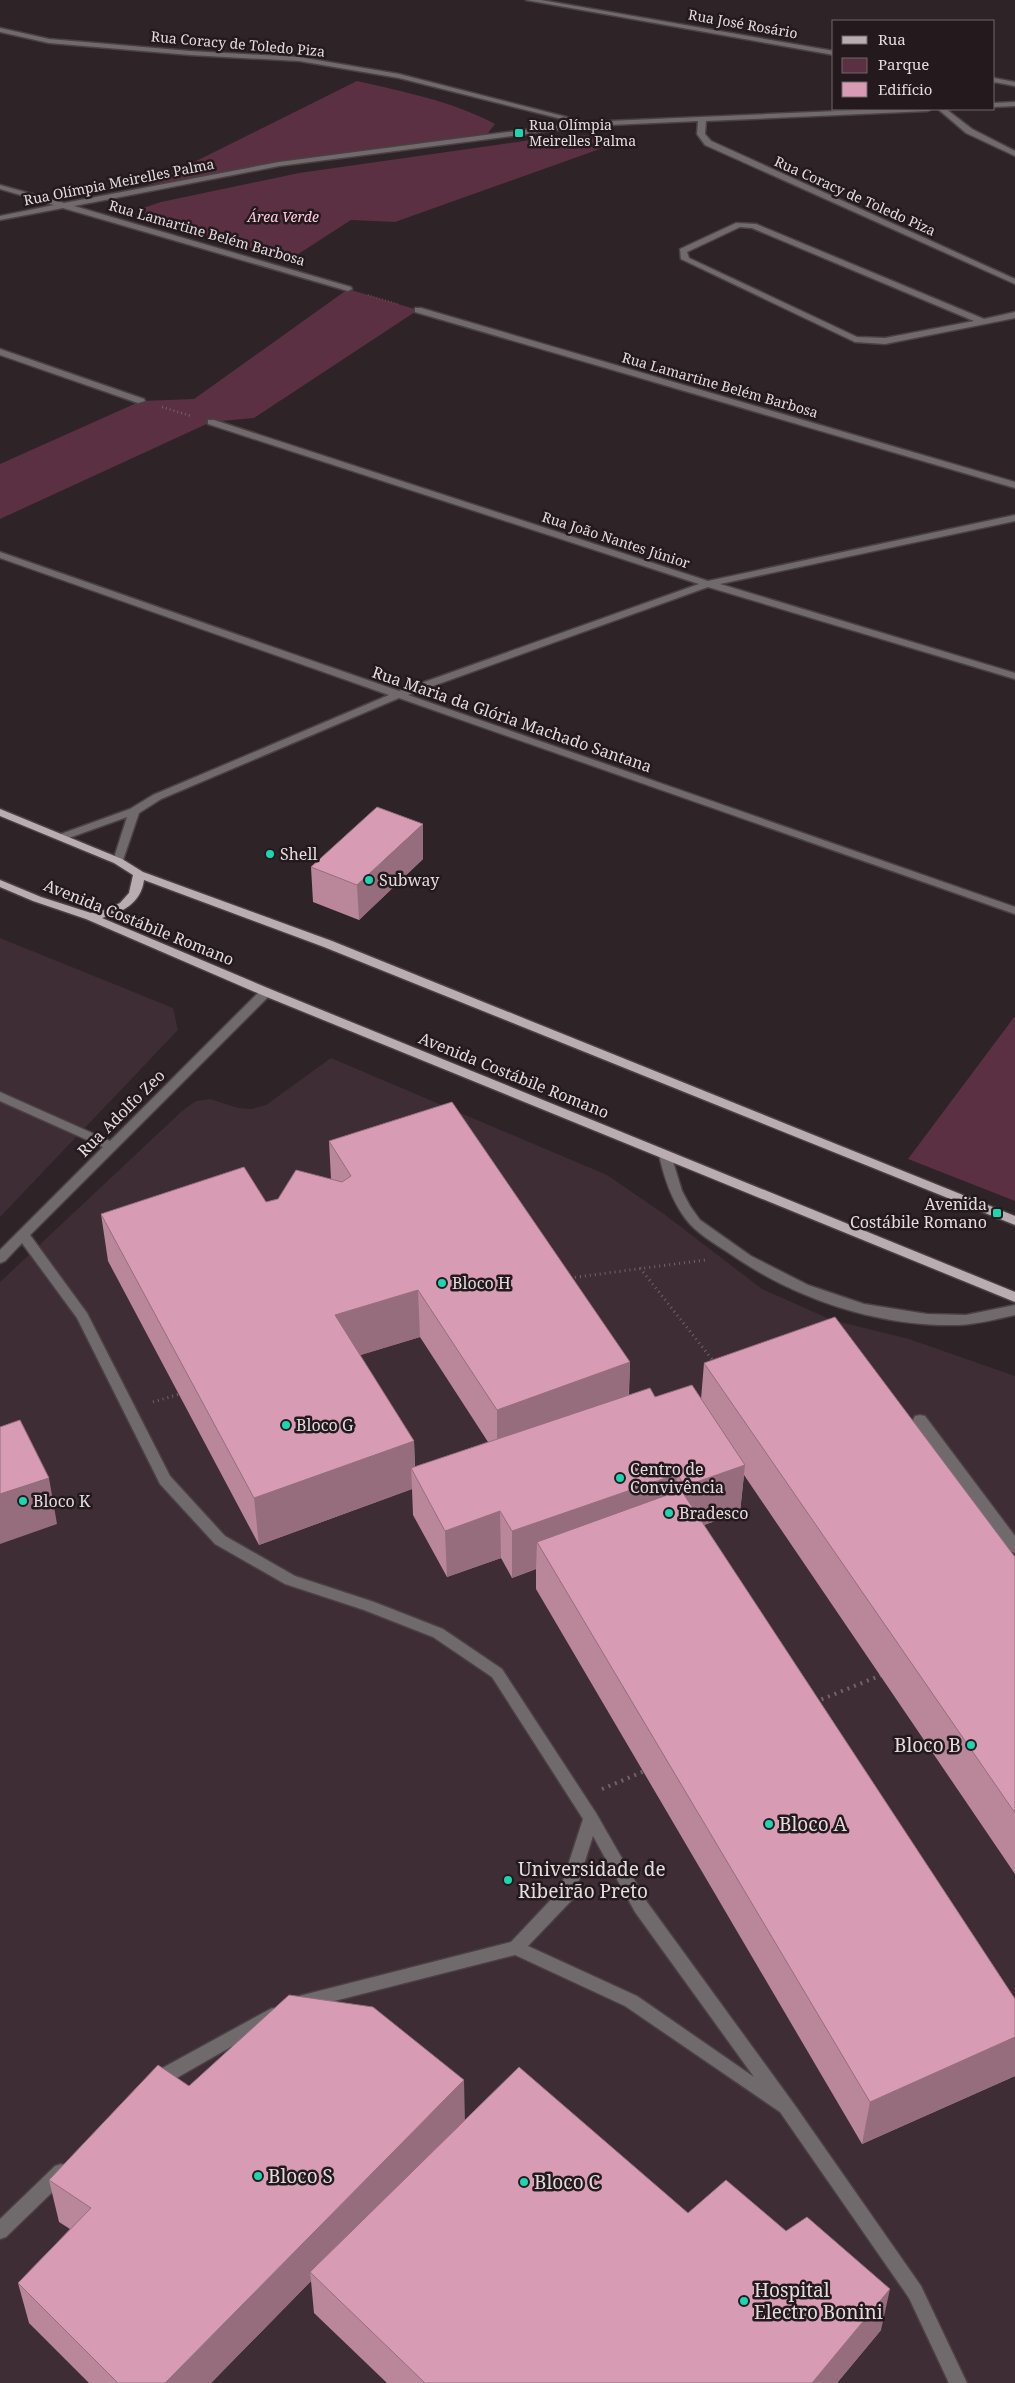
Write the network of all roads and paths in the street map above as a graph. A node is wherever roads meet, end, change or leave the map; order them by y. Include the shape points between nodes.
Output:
1 (529, 0) edge
2 (0, 30) edge
3 (832, 52) edge
4 (995, 80) edge
5 (1015, 84) edge
6 (1015, 104) edge
7 (995, 105) edge
8 (907, 110) edge
9 (943, 110) edge
10 (702, 120) junction
11 (589, 124) junction
12 (1015, 154) edge
13 (0, 187) edge
14 (61, 205) junction
15 (0, 218) edge
16 (1015, 282) edge
17 (348, 289) joint
18 (418, 310) joint
19 (1015, 315) edge
20 (982, 321) junction
21 (0, 352) edge
22 (141, 401) joint
23 (211, 422) joint
24 (1015, 485) edge
25 (1015, 518) edge
26 (0, 555) edge
27 (708, 584) junction
28 (1015, 676) edge
29 (398, 695) junction
30 (134, 811) junction
31 (0, 812) edge
32 (62, 837) junction
33 (118, 861) junction
34 (139, 874) junction
35 (0, 882) edge
36 (1015, 912) edge
37 (90, 917) junction
38 (266, 992) junction
39 (0, 1096) edge
40 (111, 1146) junction
41 (665, 1155) junction
42 (1015, 1221) edge
43 (23, 1234) junction
44 (740, 1256) junction
45 (0, 1258) edge
46 (640, 1268) junction
47 (564, 1279) edge
48 (1015, 1298) edge
49 (1015, 1310) edge
50 (721, 1370) edge
51 (186, 1393) edge
52 (129, 1410) junction
53 (920, 1420) dead end
54 (1015, 1547) edge
55 (888, 1672) edge
56 (806, 1706) edge
57 (651, 1769) edge
58 (578, 1798) junction
59 (591, 1818) junction
60 (516, 1948) junction
61 (147, 2090) edge
62 (788, 2110) junction
63 (70, 2164) edge
64 (0, 2231) edge
65 (958, 2383) edge

1 - 3 street, Rua José Rosário
2 - 11 street, Rua Coracy de Toledo Piza via 49,41 299,59 399,76
4 - 5 street
6 - 7 street
8 - 10 street, Rua Olímpia Meirelles Palma
9 - 12 street via 968,131
10 - 11 street, Rua Olímpia Meirelles Palma
10 - 16 street, Rua Coracy de Toledo Piza via 701,134 708,143
11 - 14 street, Rua Olímpia Meirelles Palma via 279,164
13 - 14 street, Rua Lamartine Belém Barbosa
14 - 15 street, Rua Olímpia Meirelles Palma
14 - 17 street, Rua Lamartine Belém Barbosa
17 - 18 path
18 - 24 street, Rua Lamartine Belém Barbosa
19 - 20 street
20 - 20 street via 885,341 855,338 685,259 683,251 733,227 754,226
21 - 22 street
22 - 23 path
23 - 27 street, Rua João Nantes Júnior
25 - 27 street
26 - 29 street, Rua Maria da Glória Machado Santana
27 - 28 street, Rua João Nantes Júnior
27 - 29 street
29 - 30 street via 157,796
29 - 36 street, Rua Maria da Glória Machado Santana
30 - 32 street
30 - 33 street
31 - 32 main road
32 - 33 main road
33 - 34 main road
34 - 37 main road via 138,887 132,899 115,911
34 - 42 main road via 328,944
35 - 37 main road, Avenida Costábile Romano
37 - 38 main road, Avenida Costábile Romano
38 - 40 street, Rua Adolfo Zeo
38 - 41 main road, Avenida Costábile Romano
39 - 40 street
40 - 43 street, Rua Adolfo Zeo
41 - 44 street via 672,1187 696,1222
41 - 48 main road, Avenida Costábile Romano
43 - 45 street, Rua Adolfo Zeo
43 - 52 street via 82,1316
44 - 46 path
44 - 49 street via 783,1280 836,1300 896,1316 959,1320
46 - 47 path
46 - 50 path
51 - 52 path
52 - 58 street via 165,1480 220,1540 290,1580 438,1633 497,1673
53 - 54 street
55 - 56 path
57 - 58 path
58 - 59 street
59 - 60 street via 567,1894
59 - 62 street via 642,1907
60 - 61 street via 290,2005 161,2077
60 - 62 street via 631,2001
62 - 65 street via 914,2292
63 - 64 street

